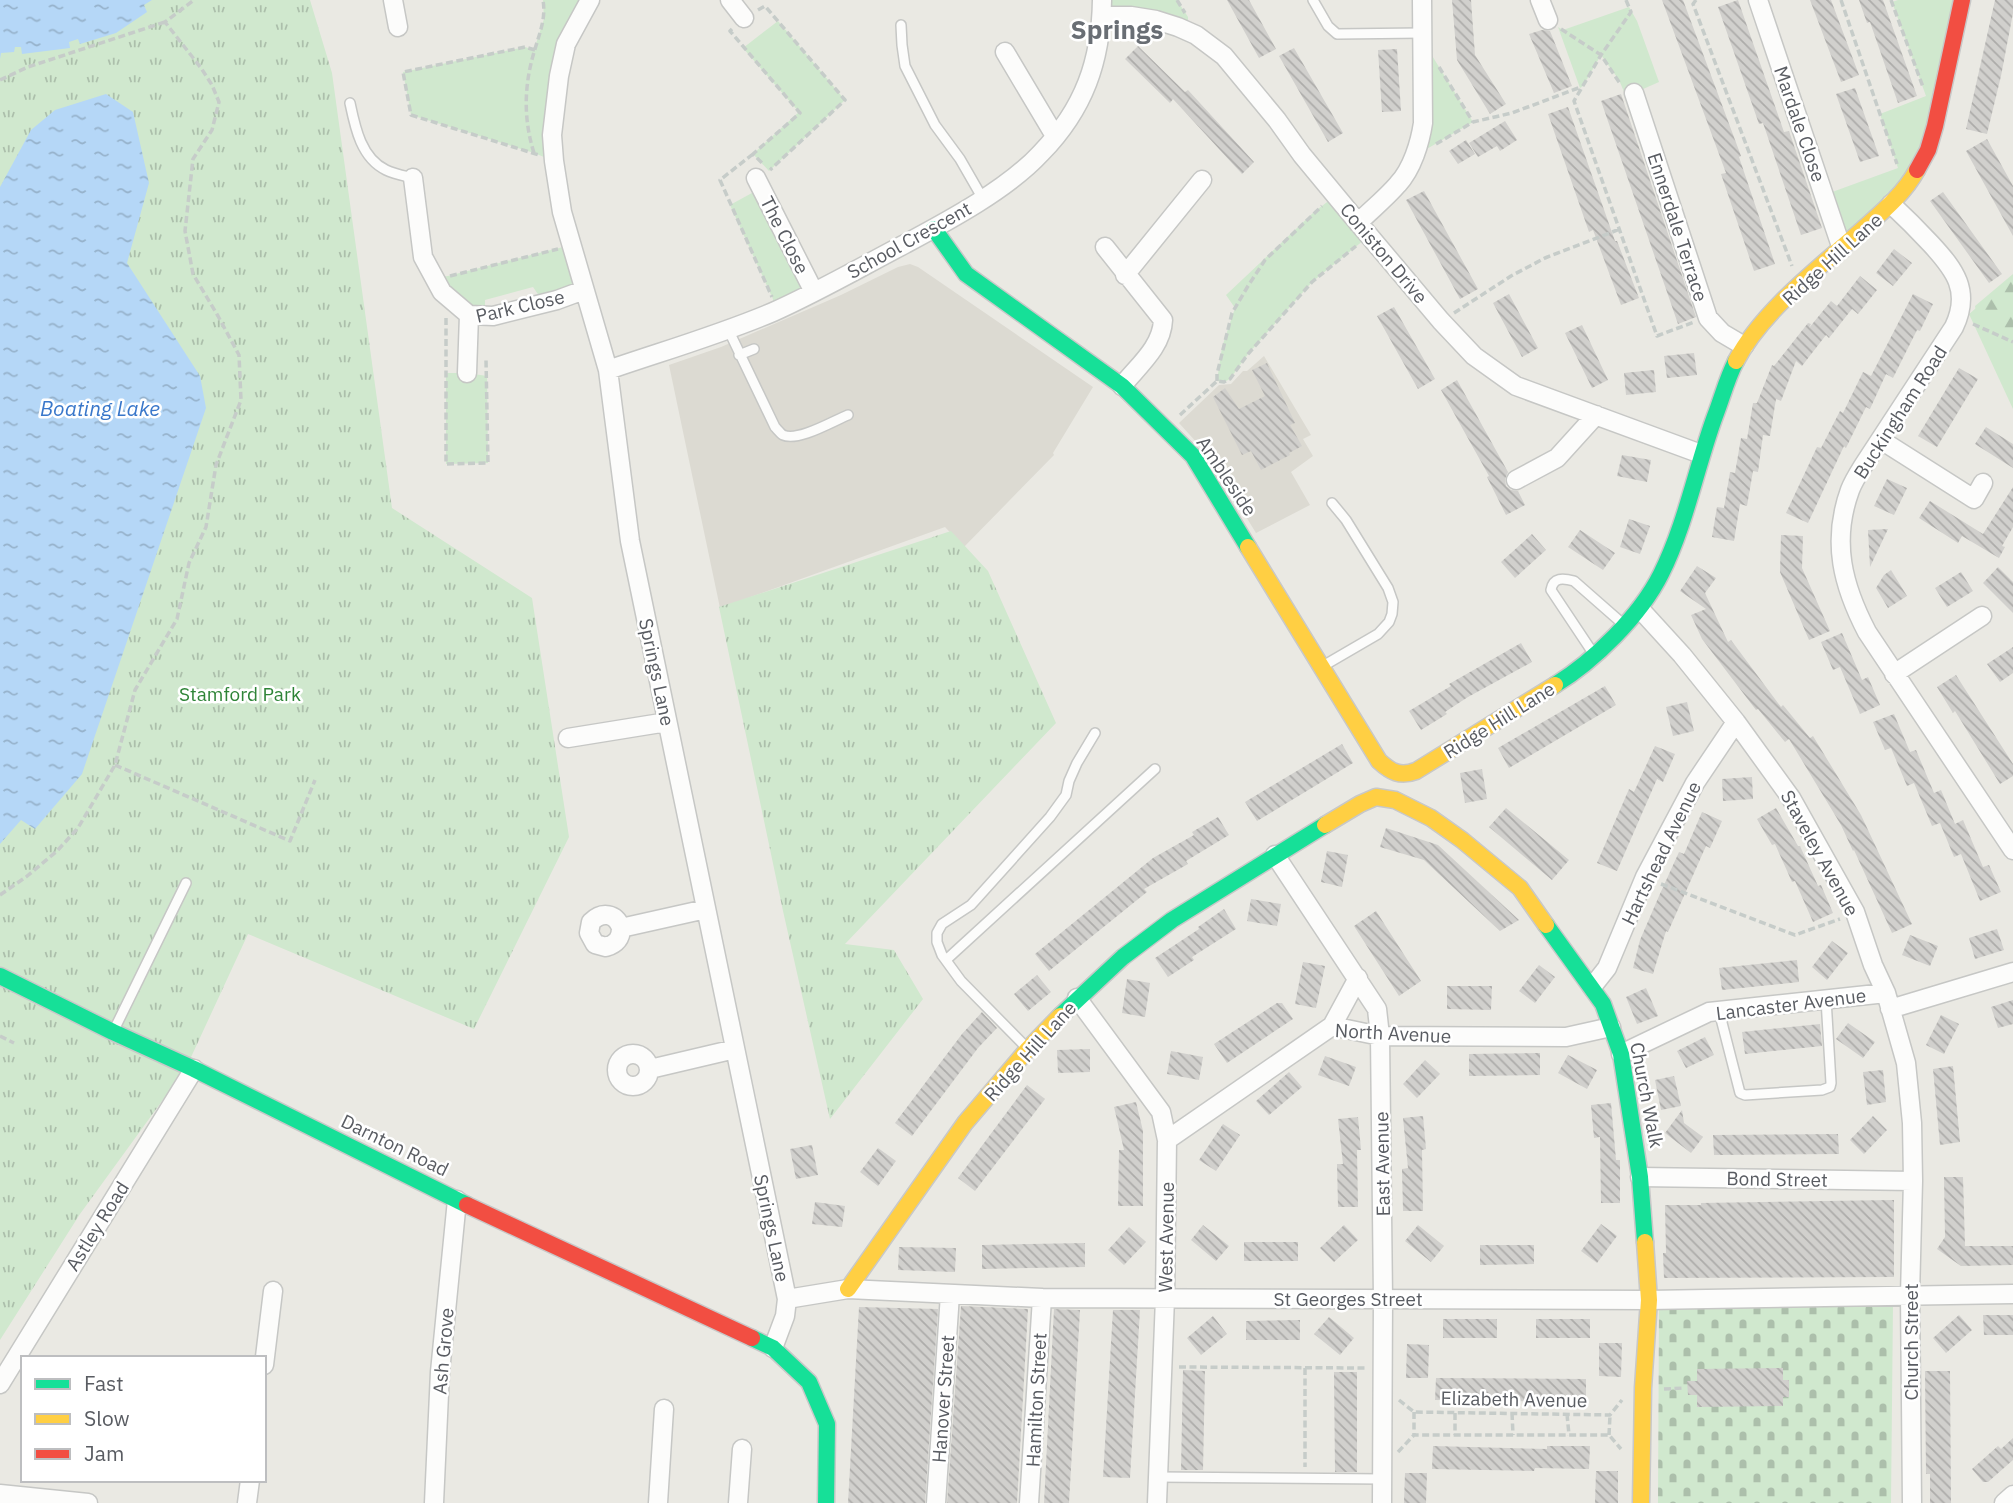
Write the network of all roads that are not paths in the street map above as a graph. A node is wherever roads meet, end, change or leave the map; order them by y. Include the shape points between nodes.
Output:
1 (393, 0) edge
2 (590, 0) edge
3 (730, 0) edge
4 (1313, 0) edge
5 (1422, 0) edge
6 (1540, 0) edge
7 (1758, 0) edge
8 (1962, 0) edge
9 (1102, 8) edge
10 (744, 18) road end
11 (1548, 20) road end
12 (901, 25) dead end
13 (398, 27) dead end
14 (1422, 39) junction
15 (1004, 52) dead end
16 (1634, 93) road end
17 (350, 103) dead end
18 (1055, 136) junction
19 (762, 174) road end
20 (413, 178) joint
21 (1202, 180) dead end
22 (983, 199) junction
23 (1891, 204) junction
24 (934, 229) junction
25 (1363, 229) junction
26 (1105, 247) dead end
27 (1842, 249) junction
28 (1125, 275) junction
29 (584, 290) junction
30 (814, 292) junction
31 (469, 315) junction
32 (728, 330) junction
33 (1744, 346) junction
34 (754, 349) dead end
35 (739, 355) junction
36 (608, 370) junction
37 (467, 373) dead end
38 (1122, 386) junction
39 (848, 415) dead end
40 (1596, 415) junction
41 (1881, 440) junction
42 (1702, 454) junction
43 (1516, 480) dead end
44 (1983, 483) dead end
45 (1332, 503) dead end
46 (1640, 609) junction
47 (1982, 616) dead end
48 (1625, 626) junction
49 (1594, 654) junction
50 (1322, 667) junction
51 (1894, 674) junction
52 (667, 722) junction
53 (1736, 722) junction
54 (1095, 733) dead end
55 (568, 738) dead end
56 (1155, 769) dead end
57 (1393, 773) junction
58 (1384, 797) junction
59 (2007, 832) edge
60 (2013, 850) edge
61 (1275, 855) junction
62 (186, 883) dead end
63 (706, 909) junction
64 (621, 928) dead end
65 (946, 960) junction
66 (2013, 972) edge
67 (0, 976) edge
68 (1358, 978) junction
69 (1592, 987) junction
70 (1077, 998) junction
71 (1826, 999) junction
72 (1888, 1001) junction
73 (1719, 1011) junction
74 (1332, 1026) junction
75 (1611, 1027) junction
76 (113, 1032) junction
77 (1380, 1036) junction
78 (735, 1049) junction
79 (1028, 1049) junction
80 (1621, 1054) junction
81 (194, 1069) junction
82 (650, 1069) dead end
83 (1167, 1140) junction
84 (1640, 1177) junction
85 (1913, 1181) junction
86 (457, 1200) junction
87 (848, 1289) junction
88 (273, 1291) dead end
89 (950, 1294) junction
90 (2013, 1294) edge
91 (1910, 1295) junction
92 (787, 1298) junction
93 (1042, 1298) junction
94 (1165, 1298) junction
95 (1384, 1299) junction
96 (1649, 1300) junction
97 (773, 1348) junction
98 (265, 1356) edge
99 (0, 1384) edge
100 (664, 1409) dead end
101 (742, 1449) dead end
102 (1158, 1477) junction
103 (1382, 1479) junction
104 (250, 1482) edge
105 (0, 1494) edge
106 (2013, 1495) edge
107 (88, 1503) edge
108 (247, 1503) edge
109 (434, 1503) edge
110 (658, 1503) edge
111 (738, 1503) edge
112 (826, 1503) edge
113 (936, 1503) edge
114 (1030, 1503) edge
115 (1157, 1503) edge
116 (1382, 1503) edge
117 (1641, 1503) edge
118 (1912, 1503) edge
119 (2004, 1503) edge

1 - 13 street
2 - 29 street, Springs Lane via 566,44 552,135 562,212
3 - 10 street
4 - 14 lane via 1338,34
5 - 14 street
6 - 11 street
7 - 27 street, Mardale Close
8 - 23 street, Ridge Hill Lane via 1928,150 1912,180
9 - 18 street, School Crescent via 1091,76
9 - 25 street, Coniston Drive via 1178,27 1224,55
12 - 22 lane via 905,66
14 - 25 street via 1421,137 1401,182
15 - 18 street
16 - 33 street, Ennerdale Terrace via 1708,318
17 - 20 lane via 362,146 372,159 385,170
18 - 22 street, School Crescent via 1020,173
19 - 30 street, The Close
20 - 31 street via 423,257 446,296
21 - 28 street
22 - 24 street, School Crescent
23 - 27 street, Ridge Hill Lane
23 - 41 street, Buckingham Road via 1945,258 1957,276 1962,297 1954,327
24 - 30 street, School Crescent
24 - 38 street, Ambleside via 966,274
25 - 40 street, Coniston Drive via 1474,356 1516,386
26 - 28 street
27 - 33 street, Ridge Hill Lane
28 - 38 street via 1163,320 1156,345
29 - 31 street, Park Close via 494,316
29 - 36 street, Springs Lane
30 - 32 street, School Crescent
31 - 37 street, Park Close
32 - 35 lane
32 - 36 street, School Crescent
33 - 42 street, Ridge Hill Lane
34 - 35 lane
35 - 39 lane via 782,435 805,434
36 - 52 street, Springs Lane via 630,541
38 - 50 street, Ambleside via 1193,456
40 - 42 street, Coniston Drive
40 - 43 street via 1557,458
41 - 44 street via 1974,499
41 - 51 street, Buckingham Road via 1850,490 1840,550 1851,601
42 - 46 street, Ridge Hill Lane via 1678,532
45 - 50 lane via 1388,588 1392,614 1378,634
46 - 48 street, Ridge Hill Lane
46 - 53 street, Staveley Avenue
47 - 51 street
48 - 49 street, Ridge Hill Lane
48 - 49 lane via 1574,581 1556,580 1550,590
49 - 57 street, Ridge Hill Lane via 1566,678 1416,771
50 - 57 street, Ambleside via 1379,761
51 - 59 street, Buckingham Road
52 - 55 street
52 - 63 street, Springs Lane
53 - 69 street, Hartshead Avenue via 1695,783 1645,877 1607,968
53 - 72 street, Staveley Avenue via 1791,798 1855,912
54 - 65 lane via 1066,795 1050,817 971,905 942,924 937,942
56 - 65 lane
57 - 58 street
58 - 61 street, Ridge Hill Lane via 1360,804
58 - 69 street, Church Walk via 1431,818 1520,888
59 - 60 street, Buckingham Road
61 - 68 street, East Avenue
61 - 70 street, Ridge Hill Lane via 1172,920
62 - 76 lane
63 - 64 street
63 - 78 street, Springs Lane
65 - 79 lane
66 - 72 street
67 - 76 street, Darnton Road
68 - 74 street
68 - 77 street, East Avenue via 1377,1009
69 - 75 street, Church Walk
70 - 79 street, Ridge Hill Lane
70 - 83 street, West Avenue via 1161,1112
71 - 72 street, Lancaster Avenue
71 - 73 street, Lancaster Avenue
71 - 73 lane via 1831,1083 1822,1090 1740,1093
72 - 85 street, Staveley Avenue via 1906,1063
73 - 80 street, Lancaster Avenue
74 - 77 street, North Avenue
74 - 83 street, North Avenue
75 - 77 street, North Avenue via 1566,1037
75 - 80 street, Church Walk
76 - 81 street, Darnton Road
77 - 95 street, East Avenue
78 - 82 street
78 - 92 street, Springs Lane
79 - 87 street, Ridge Hill Lane via 965,1123
80 - 84 street, Church Walk
81 - 86 street, Darnton Road
81 - 99 street, Astley Road
83 - 94 street, West Avenue
84 - 85 street, Bond Street
84 - 96 street, Church Walk
85 - 91 street, Church Street
86 - 97 street, Darnton Road
86 - 109 street, Ash Grove via 440,1371
87 - 89 street, St Georges Street
87 - 92 street, St Georges Street
88 - 98 street
89 - 93 street, St Georges Street
89 - 113 street, Hanover Street
90 - 91 street, St Georges Street
91 - 96 street, St Georges Street
91 - 118 street, Church Street
92 - 97 street, Springs Lane
93 - 94 street, St Georges Street
93 - 114 street, Hamilton Street
94 - 95 street, St Georges Street
94 - 102 street, West Avenue
95 - 96 street, St Georges Street
95 - 103 street, East Avenue
96 - 117 street, Church Walk
97 - 112 street via 809,1382 827,1424
100 - 110 street
101 - 111 street
102 - 103 lane
102 - 115 street, West Avenue
103 - 116 street, East Avenue
104 - 108 street
105 - 107 street
106 - 119 street

